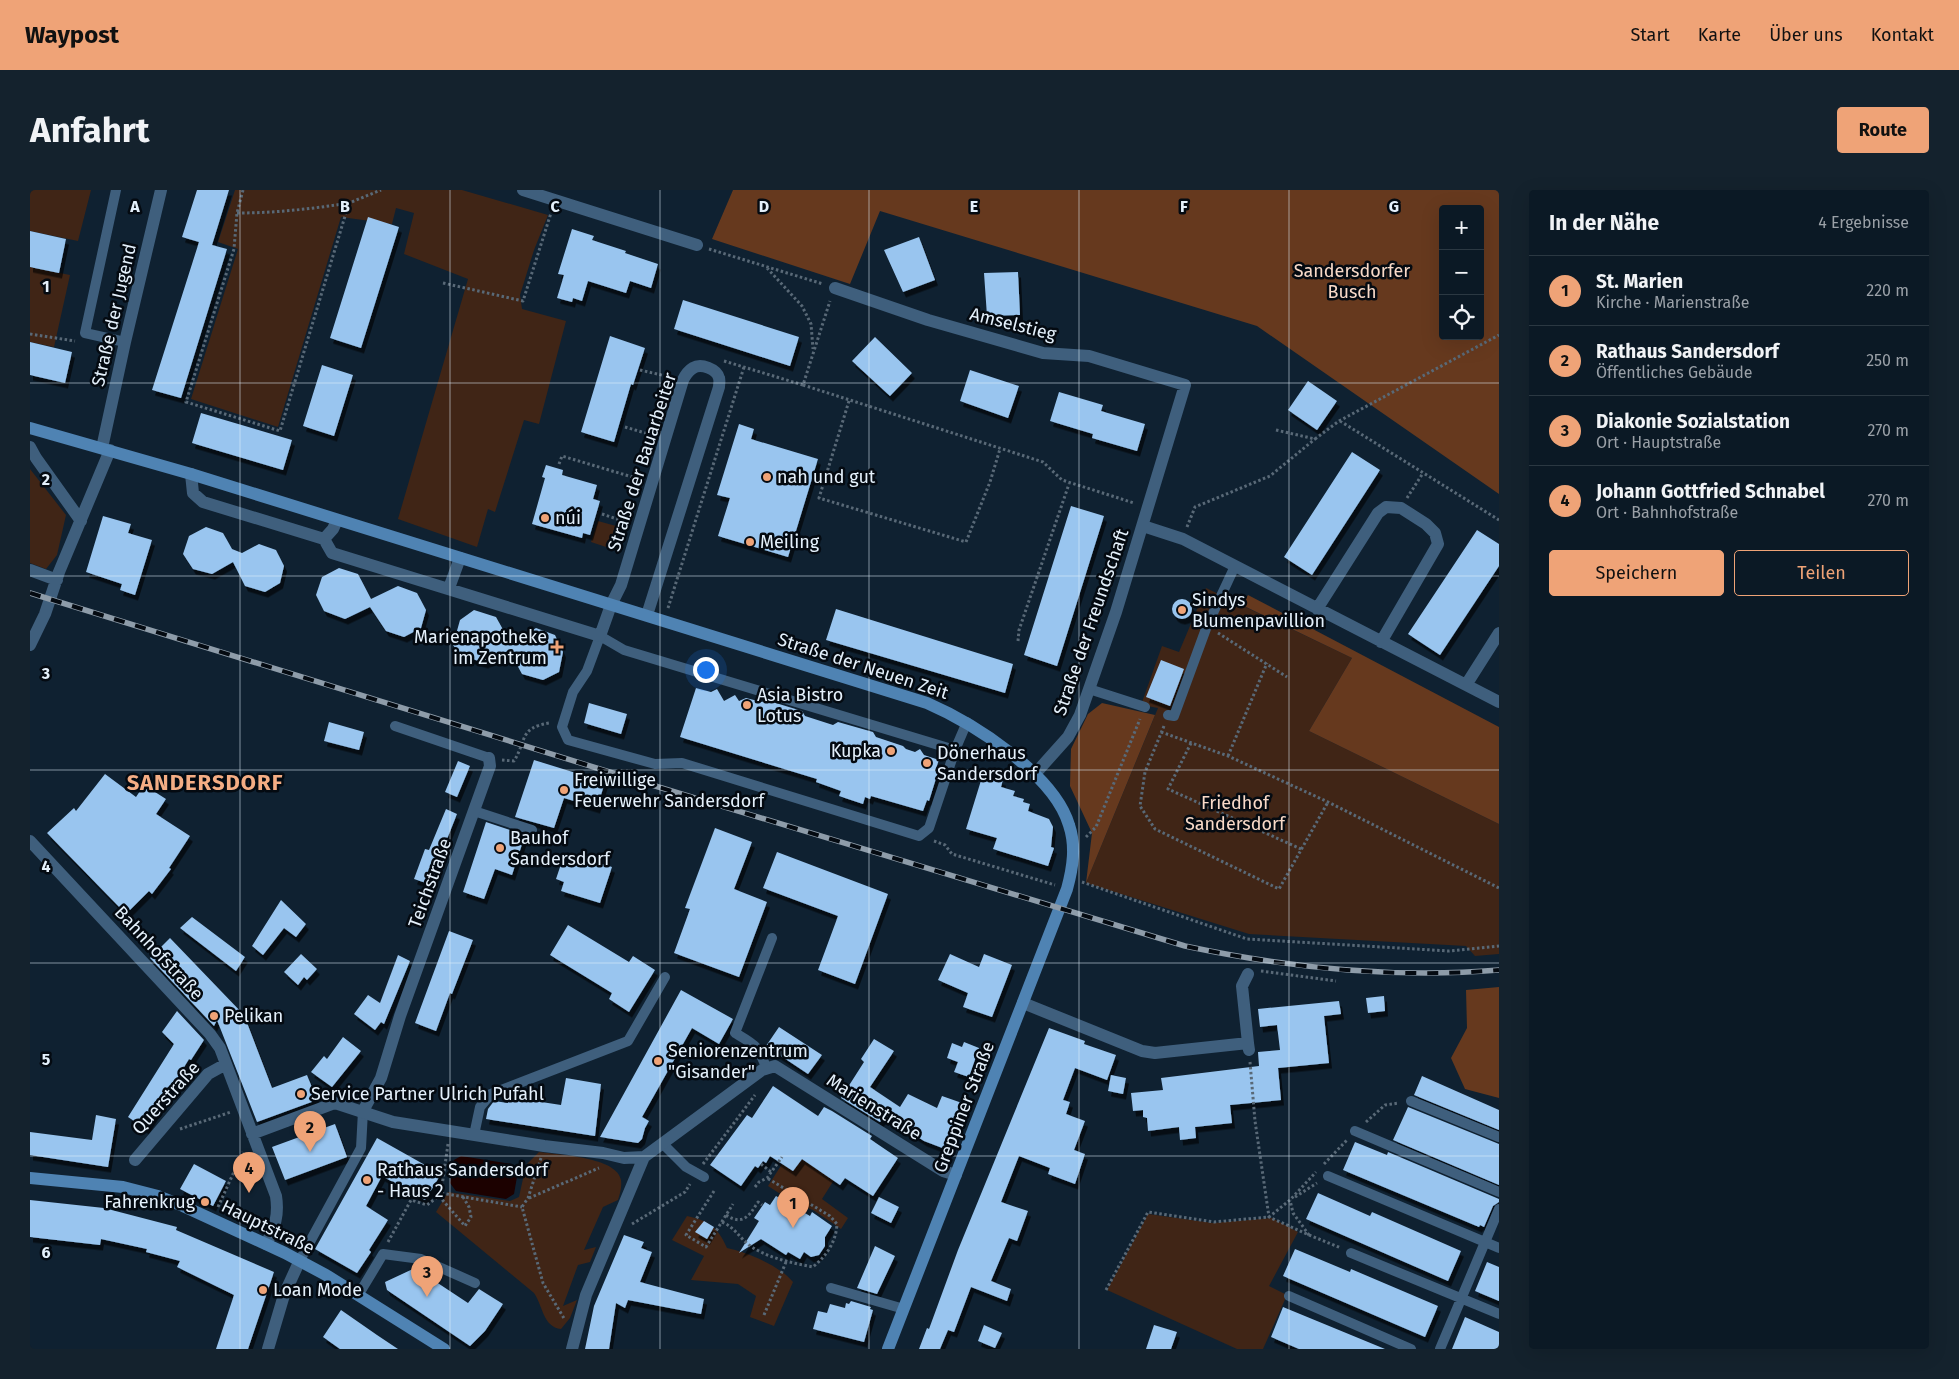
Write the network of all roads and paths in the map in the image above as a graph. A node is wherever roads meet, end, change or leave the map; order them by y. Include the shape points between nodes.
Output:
1 (116, 190) edge
2 (161, 190) edge
3 (243, 190) edge
4 (381, 190) edge
5 (523, 190) edge
6 (555, 200) junction
7 (348, 203) junction
8 (237, 213) junction
9 (697, 245) joint
10 (767, 268) junction
11 (443, 283) dead end
12 (835, 288) junction
13 (85, 333) junction
14 (30, 334) edge
15 (1499, 335) edge
16 (125, 342) junction
17 (814, 350) junction
18 (744, 367) junction
19 (709, 368) junction
20 (640, 370) dead end
21 (683, 380) junction
22 (803, 385) junction
23 (1185, 385) joint
24 (849, 401) junction
25 (1339, 421) junction
26 (625, 427) dead end
27 (30, 428) edge
28 (1276, 430) dead end
29 (665, 439) junction
30 (1314, 439) junction
31 (30, 447) edge
32 (106, 449) junction
33 (1000, 449) junction
34 (559, 464) dead end
35 (1423, 473) junction
36 (191, 474) junction
37 (652, 482) junction
38 (1069, 484) junction
39 (1148, 508) junction
40 (1400, 508) junction
41 (602, 514) dead end
42 (337, 520) junction
43 (1499, 520) edge
44 (81, 521) junction
45 (1143, 526) junction
46 (639, 527) junction
47 (324, 538) junction
48 (1183, 539) junction
49 (460, 558) junction
50 (1235, 566) junction
51 (30, 570) edge
52 (57, 580) junction
53 (450, 588) junction
54 (611, 604) junction
55 (1317, 609) junction
56 (647, 616) junction
57 (664, 621) junction
58 (1207, 626) junction
59 (1499, 633) edge
60 (600, 636) junction
61 (1018, 641) dead end
62 (1382, 642) junction
63 (30, 645) edge
64 (1267, 663) junction
65 (1287, 677) dead end
66 (1466, 685) junction
67 (1090, 689) junction
68 (1499, 702) edge
69 (1145, 707) joint
70 (1168, 715) joint
71 (967, 722) junction
72 (395, 726) dead end
73 (562, 727) junction
74 (1161, 732) junction
75 (1191, 743) junction
76 (955, 750) junction
77 (1228, 756) junction
78 (489, 758) junction
79 (1034, 775) junction
80 (1328, 802) junction
81 (474, 811) junction
82 (532, 830) dead end
83 (919, 836) junction
84 (30, 841) edge
85 (1301, 849) junction
86 (1074, 851) junction
87 (1068, 883) junction
88 (1499, 888) edge
89 (772, 938) dead end
90 (1499, 946) edge
91 (1248, 974) joint
92 (665, 977) dead end
93 (1336, 981) dead end
94 (1023, 1004) junction
95 (1249, 1047) junction
96 (226, 1064) junction
97 (771, 1067) junction
98 (757, 1091) dead end
99 (1412, 1101) joint
100 (243, 1108) junction
101 (364, 1111) junction
102 (1355, 1131) junction
103 (450, 1132) junction
104 (158, 1133) junction
105 (474, 1135) junction
106 (1499, 1137) edge
107 (255, 1140) junction
108 (663, 1144) junction
109 (544, 1146) junction
110 (603, 1152) junction
111 (644, 1157) junction
112 (782, 1157) dead end
113 (135, 1160) dead end
114 (761, 1164) dead end
115 (772, 1172) junction
116 (701, 1175) junction
117 (956, 1175) junction
118 (1328, 1176) joint
119 (30, 1178) edge
120 (767, 1178) junction
121 (755, 1187) dead end
122 (714, 1191) dead end
123 (1499, 1192) edge
124 (440, 1194) junction
125 (463, 1197) junction
126 (528, 1198) junction
127 (1290, 1200) junction
128 (733, 1204) dead end
129 (762, 1205) dead end
130 (522, 1207) junction
131 (1499, 1209) edge
132 (726, 1215) junction
133 (1269, 1217) junction
134 (212, 1219) junction
135 (722, 1222) junction
136 (1310, 1235) junction
137 (610, 1236) junction
138 (1486, 1242) junction
139 (266, 1244) junction
140 (1499, 1248) edge
141 (1351, 1253) joint
142 (383, 1254) junction
143 (300, 1260) junction
144 (786, 1262) junction
145 (475, 1283) dead end
146 (831, 1288) dead end
147 (1106, 1290) dead end
148 (359, 1294) junction
149 (1288, 1296) dead end
150 (1462, 1300) junction
151 (904, 1309) junction
152 (1499, 1314) edge
153 (764, 1315) dead end
154 (574, 1343) edge
155 (440, 1348) edge
156 (268, 1349) edge
157 (888, 1349) edge
158 (1411, 1349) edge
159 (1440, 1349) edge

1 - 13 lane
2 - 16 street, Straße der Jugend
3 - 8 path
4 - 7 path
5 - 6 street
6 - 9 street
6 - 11 path via 523,301
7 - 8 path via 315,209
7 - 8 path via 280,431 186,402 234,249
9 - 10 path
10 - 12 path
10 - 17 path via 802,306 810,324
12 - 17 path
12 - 23 street, Amselstieg via 928,320 1043,353 1089,356
13 - 14 path via 74,342
13 - 16 lane
15 - 25 path
16 - 32 street, Straße der Jugend
17 - 22 path
18 - 19 path via 721,360
18 - 22 path
18 - 57 path
19 - 21 street, Straße der Bauarbeiter via 693,367
19 - 56 street via 720,378 719,386
20 - 21 path
21 - 29 street, Straße der Bauarbeiter
22 - 24 path
23 - 39 street, Straße der Freundschaft
24 - 33 path
24 - 33 path via 819,498 966,542
25 - 30 path
25 - 35 path
26 - 29 path
27 - 32 street, Straße der Neuen Zeit
28 - 30 path
29 - 37 street, Straße der Bauarbeiter
30 - 48 path via 1270,476 1195,507
31 - 44 street
32 - 36 street, Straße der Neuen Zeit
32 - 44 street
33 - 38 path via 1043,462
34 - 37 path via 562,456
35 - 40 path
35 - 43 path
36 - 42 street, Straße der Neuen Zeit
36 - 47 street via 193,493 203,502
37 - 46 street, Straße der Bauarbeiter
38 - 39 path
38 - 61 path
39 - 45 street, Straße der Freundschaft
40 - 55 street via 1386,507 1378,514
40 - 62 street via 1426,524 1435,533 1438,544
41 - 46 path
42 - 47 street
42 - 49 street, Straße der Neuen Zeit
44 - 52 street
45 - 48 street, Straße der Freundschaft
45 - 67 street, Straße der Freundschaft
46 - 54 street, Straße der Bauarbeiter via 622,585
47 - 53 street via 332,553
48 - 50 street, Straße der Freundschaft
49 - 53 street
49 - 54 street, Straße der Neuen Zeit
50 - 55 street, Straße der Freundschaft
50 - 58 lane
51 - 52 street
52 - 63 street
53 - 60 street
54 - 56 street, Straße der Neuen Zeit
54 - 60 street
55 - 62 street, Straße der Freundschaft
56 - 57 street, Straße der Neuen Zeit
57 - 71 street, Straße der Neuen Zeit via 910,697
58 - 64 path
58 - 70 lane via 1174,716
59 - 66 street
60 - 73 lane via 587,671 573,692
60 - 76 lane via 624,650
62 - 66 street, Straße der Freundschaft
64 - 65 path
64 - 77 path
66 - 68 street, Straße der Freundschaft
67 - 69 lane
67 - 79 street, Straße der Freundschaft via 1068,737
69 - 86 path via 1096,826
70 - 74 path
71 - 76 lane
71 - 79 street, Straße der Neuen Zeit
72 - 78 lane
73 - 78 path via 548,723 530,729 514,761
73 - 83 lane via 568,740 655,764 682,763
74 - 75 path
74 - 85 path via 1145,772 1140,806 1155,829 1279,889
75 - 77 path
75 - 85 path via 1168,789
76 - 83 lane via 929,828
77 - 80 path
78 - 81 street, Teichstraße via 490,766
79 - 86 street, Straße der Neuen Zeit via 1063,809
80 - 85 path
80 - 88 path
81 - 82 lane
81 - 101 street, Teichstraße via 381,1078
83 - 87 path via 945,844 952,854
84 - 96 street, Bahnhofstraße via 210,1034
86 - 87 street, Straße der Neuen Zeit
87 - 90 path via 1247,939 1449,952
87 - 94 street, Greppiner Straße
89 - 97 lane via 735,1033 759,1049
91 - 93 path via 1259,970
91 - 95 street via 1242,986
92 - 105 lane via 628,1040 491,1094 480,1107
94 - 95 street via 1142,1051
94 - 117 street, Greppiner Straße
95 - 133 path via 1255,1121
96 - 100 street, Bahnhofstraße
96 - 104 street, Querstraße via 208,1074
97 - 108 street
97 - 117 street, Marienstraße via 943,1171
98 - 116 path
99 - 102 path via 1385,1105
99 - 106 lane
100 - 104 path via 167,1134
100 - 107 street, Bahnhofstraße
101 - 103 street via 393,1122
101 - 107 street via 335,1103
101 - 143 lane, Teichstraße via 361,1148
102 - 123 lane
102 - 127 path
103 - 105 street
103 - 124 path
104 - 113 street, Querstraße
105 - 109 street
107 - 134 path via 243,1152
107 - 139 street, Bahnhofstraße via 278,1206 275,1225
108 - 111 street
108 - 116 lane via 686,1167
109 - 110 street
109 - 126 path
110 - 111 street via 624,1158
110 - 126 path via 600,1167
111 - 137 street
112 - 115 path
114 - 115 path
115 - 120 path
116 - 137 path via 685,1192
117 - 151 street, Greppiner Straße
118 - 127 path
118 - 138 lane
119 - 134 street, Hauptstraße via 123,1187 158,1196
120 - 121 path
120 - 144 path via 830,1216 837,1224 836,1235 826,1256 814,1267
122 - 135 path via 686,1235 706,1246
124 - 125 path
124 - 125 path via 465,1226 472,1217
124 - 142 path via 427,1205 411,1200
125 - 130 path
126 - 130 path
127 - 133 path
127 - 136 path via 1293,1213
128 - 132 path
129 - 132 path via 757,1202 750,1214 742,1219
130 - 154 path via 544,1283
131 - 138 lane
132 - 135 path
133 - 136 path
133 - 147 path via 1214,1222 1148,1212
134 - 139 street, Hauptstraße
135 - 144 path via 732,1226 750,1246
136 - 141 path
137 - 154 street via 586,1295
138 - 140 lane
138 - 150 lane
139 - 143 street, Hauptstraße
141 - 150 lane
142 - 145 lane via 421,1259
142 - 148 lane
143 - 148 street, Hauptstraße
143 - 156 street via 284,1295
144 - 153 path
146 - 151 lane
148 - 155 street, Hauptstraße
149 - 158 lane
150 - 152 lane
150 - 159 lane
151 - 157 street, Greppiner Straße

